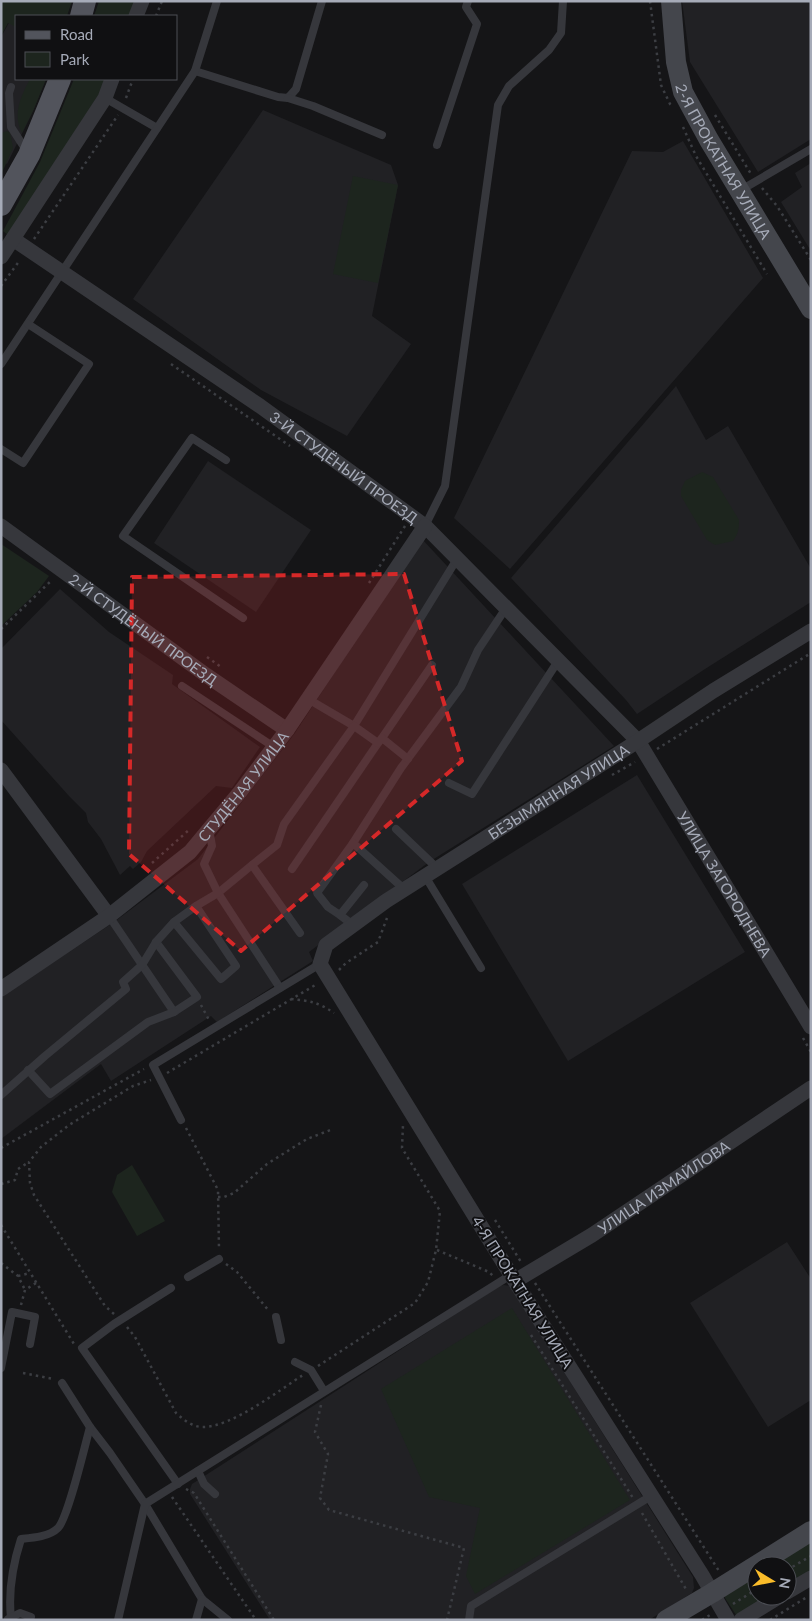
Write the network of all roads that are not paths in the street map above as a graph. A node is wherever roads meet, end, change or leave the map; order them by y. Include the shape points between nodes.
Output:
1 (85, 1) edge
2 (142, 1) edge
3 (217, 1) edge
4 (322, 1) edge
5 (468, 1) edge
6 (563, 1) edge
7 (671, 1) edge
8 (81, 15) edge
9 (136, 15) edge
10 (195, 71) junction
11 (60, 80) edge
12 (112, 80) edge
13 (11, 87) dead end
14 (105, 98) junction
15 (288, 98) junction
16 (157, 128) junction
17 (382, 135) dead end
18 (438, 145) dead end
19 (811, 149) edge
20 (29, 154) junction
21 (739, 191) junction
22 (1, 206) edge
23 (14, 239) junction
24 (1, 257) edge
25 (61, 273) junction
26 (811, 309) edge
27 (28, 324) junction
28 (1, 364) edge
29 (1, 448) edge
30 (226, 460) dead end
31 (1, 526) edge
32 (422, 530) junction
33 (457, 559) junction
34 (506, 608) junction
35 (243, 618) dead end
36 (811, 631) edge
37 (558, 661) junction
38 (432, 665) dead end
39 (182, 686) dead end
40 (308, 699) junction
41 (354, 726) junction
42 (287, 730) junction
43 (380, 741) junction
44 (636, 743) junction
45 (274, 747) junction
46 (408, 759) junction
47 (1, 770) edge
48 (448, 783) dead end
49 (209, 829) junction
50 (396, 829) dead end
51 (353, 843) junction
52 (252, 865) junction
53 (292, 869) dead end
54 (431, 872) junction
55 (364, 885) dead end
56 (404, 889) junction
57 (218, 893) junction
58 (196, 906) junction
59 (340, 915) junction
60 (109, 916) junction
61 (174, 922) junction
62 (353, 925) junction
63 (300, 933) dead end
64 (156, 942) junction
65 (142, 965) junction
66 (481, 968) dead end
67 (324, 971) junction
68 (280, 988) junction
69 (1, 989) edge
70 (174, 1012) junction
71 (806, 1031) edge
72 (28, 1070) junction
73 (811, 1088) edge
74 (1, 1095) edge
75 (181, 1120) road end
76 (219, 1259) road end
77 (188, 1277) dead end
78 (508, 1279) junction
79 (171, 1288) dead end
80 (276, 1317) road end
81 (281, 1340) dead end
82 (30, 1344) dead end
83 (295, 1362) dead end
84 (1, 1368) edge
85 (62, 1383) dead end
86 (324, 1391) junction
87 (90, 1427) junction
88 (198, 1470) junction
89 (178, 1484) junction
90 (215, 1494) dead end
91 (651, 1496) junction
92 (145, 1504) junction
93 (811, 1531) edge
94 (811, 1578) edge
95 (797, 1586) edge
96 (712, 1593) junction
97 (202, 1599) junction
98 (764, 1606) edge
99 (32, 1617) dead end
100 (10, 1619) edge
101 (225, 1619) edge
102 (118, 1620) edge
103 (196, 1620) edge
104 (468, 1620) edge
105 (666, 1620) edge
106 (728, 1620) edge
107 (741, 1620) edge

1 - 8 main road
2 - 9 street
3 - 10 lane
4 - 15 lane via 296,89
5 - 18 lane via 466,8 477,24
6 - 32 lane via 561,33 550,50 509,86 498,105 445,486
7 - 21 street, 2-Я ПРОКАТНАЯ УЛИЦА via 676,62 683,92
10 - 15 lane
10 - 16 lane
11 - 20 main road
12 - 14 street
13 - 20 lane via 11,126
14 - 16 lane
14 - 23 street
15 - 17 lane
16 - 25 lane
19 - 21 lane
20 - 22 main road
21 - 26 street, 2-Я ПРОКАТНАЯ УЛИЦА
23 - 24 street
23 - 25 street, 3-Й СТУДЁНЫЙ ПРОЕЗД via 25,258
25 - 27 lane
25 - 32 street, 3-Й СТУДЁНЫЙ ПРОЕЗД via 260,406
27 - 28 lane
27 - 29 lane via 89,364 23,463
30 - 35 lane via 192,438 123,536
31 - 42 street, 2-Й СТУДЁНЫЙ ПРОЕЗД
32 - 33 street, 3-Й СТУДЁНЫЙ ПРОЕЗД
32 - 40 street, СТУДЁНАЯ УЛИЦА
33 - 34 street, 3-Й СТУДЁНЫЙ ПРОЕЗД
33 - 41 lane
34 - 37 street, 3-Й СТУДЁНЫЙ ПРОЕЗД
34 - 46 lane via 478,650 461,687
36 - 44 street, БЕЗЫМЯННАЯ УЛИЦА
37 - 44 street, 3-Й СТУДЁНЫЙ ПРОЕЗД
37 - 48 lane via 472,794
38 - 43 lane
39 - 45 lane
40 - 41 lane
40 - 42 street, СТУДЁНАЯ УЛИЦА
41 - 43 lane
41 - 52 lane via 284,824 276,844
42 - 45 street, СТУДЁНАЯ УЛИЦА
43 - 46 lane
43 - 53 lane
44 - 54 street, БЕЗЫМЯННАЯ УЛИЦА
44 - 71 street, УЛИЦА ЗАГОРОДНЕВА via 650,760
45 - 49 street, СТУДЁНАЯ УЛИЦА
46 - 51 lane
47 - 60 street
49 - 57 lane via 212,846 204,864
49 - 60 street, СТУДЁНАЯ УЛИЦА via 190,852
50 - 54 lane
51 - 56 lane
51 - 59 lane via 317,893 328,907
52 - 57 lane
52 - 63 lane
54 - 56 street, БЕЗЫМЯННАЯ УЛИЦА
54 - 66 lane
55 - 59 lane
56 - 62 street, БЕЗЫМЯННАЯ УЛИЦА
57 - 58 lane
57 - 68 lane
58 - 61 lane
58 - 61 lane via 236,966 220,979
59 - 62 lane
60 - 65 lane
60 - 69 street, СТУДЁНАЯ УЛИЦА
61 - 64 lane
62 - 67 street, БЕЗЫМЯННАЯ УЛИЦА via 326,945
64 - 65 lane
64 - 70 lane via 197,997
65 - 70 lane
65 - 72 lane via 123,982 126,988
67 - 68 lane
67 - 78 street, 4-Я ПРОКАТНАЯ УЛИЦА
68 - 75 lane via 153,1065
70 - 72 lane via 148,1022 50,1094
72 - 74 lane
73 - 78 street, УЛИЦА ИЗМАЙЛОВА via 592,1235 529,1273
76 - 77 lane
78 - 86 lane
78 - 91 street, 4-Я ПРОКАТНАЯ УЛИЦА
79 - 89 lane via 82,1348
80 - 81 lane
82 - 84 lane via 35,1317 12,1312
83 - 86 lane via 311,1370
85 - 87 lane
86 - 88 lane
87 - 92 lane
87 - 100 lane via 66,1512 58,1528 39,1538 21,1539 13,1569
88 - 89 lane
88 - 90 lane via 204,1484
89 - 92 lane
91 - 96 street, 4-Я ПРОКАТНАЯ УЛИЦА
91 - 104 lane via 471,1606
92 - 97 lane
92 - 102 lane
93 - 96 street
94 - 95 street
96 - 105 street
96 - 106 street, 4-Я ПРОКАТНАЯ УЛИЦА
97 - 101 lane
97 - 103 lane
98 - 107 street
99 - 100 lane via 20,1613

